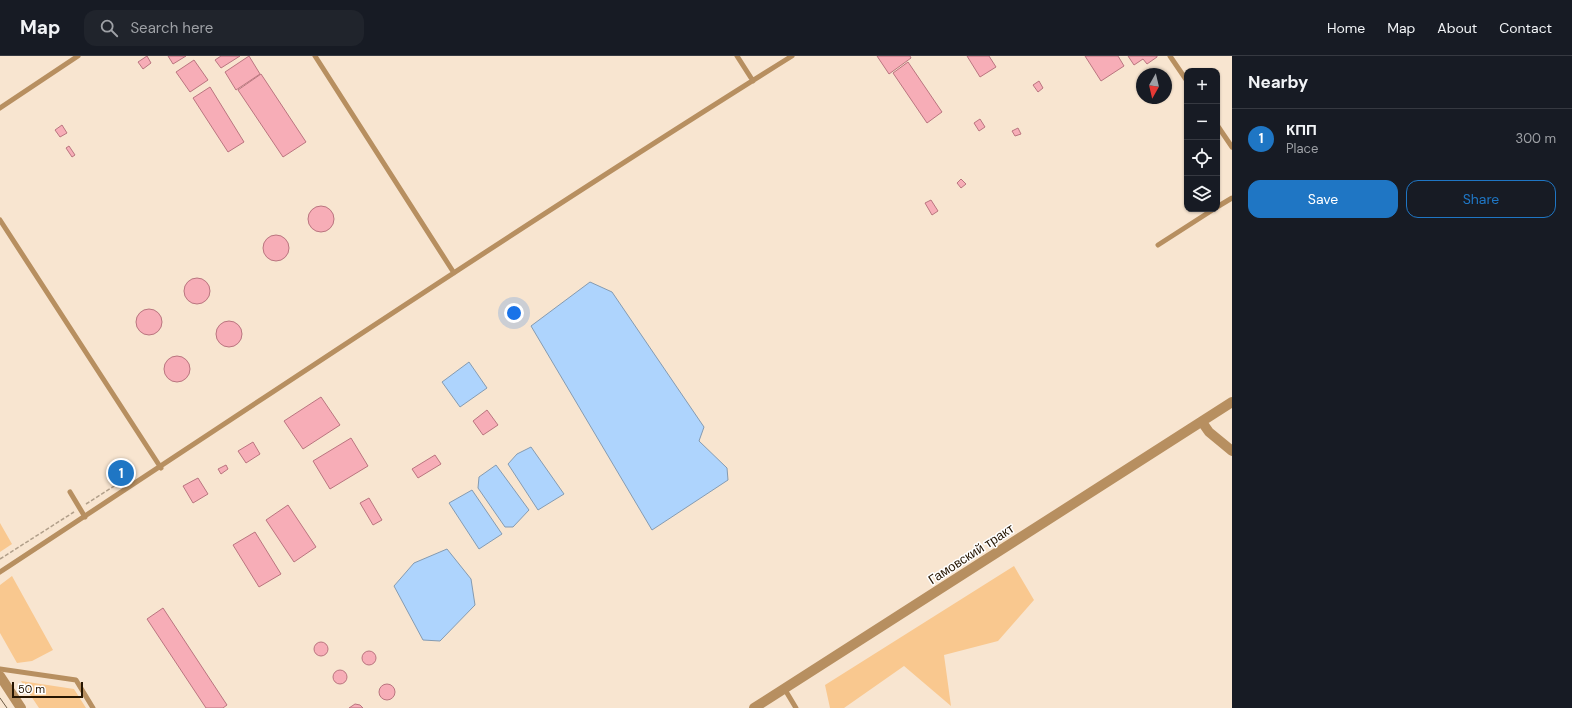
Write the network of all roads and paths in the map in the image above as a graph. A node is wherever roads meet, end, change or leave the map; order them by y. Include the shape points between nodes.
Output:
1 (78, 56) edge
2 (315, 56) edge
3 (737, 56) edge
4 (792, 56) edge
5 (1170, 56) edge
6 (1184, 77) edge
7 (753, 80) junction
8 (0, 108) edge
9 (1220, 129) edge
10 (1232, 147) edge
11 (1232, 198) edge
12 (1220, 205) edge
13 (1209, 212) edge
14 (0, 220) edge
15 (1158, 245) dead end
16 (454, 273) junction
17 (1232, 402) edge
18 (1202, 422) junction
19 (1232, 451) edge
20 (160, 468) junction
21 (120, 478) dead end
22 (70, 492) dead end
23 (80, 508) junction
24 (85, 517) junction
25 (0, 559) edge
26 (0, 572) edge
27 (0, 668) edge
28 (0, 676) edge
29 (784, 688) junction
30 (21, 708) edge
31 (93, 708) edge
32 (754, 708) edge
33 (796, 708) edge

1 - 8 lane
2 - 16 lane
3 - 7 lane
4 - 7 lane
5 - 6 lane
7 - 16 lane
9 - 10 lane
11 - 12 lane
13 - 15 lane
14 - 20 lane
16 - 20 lane
17 - 18 street, Гамовский тракт
18 - 19 street via 1209,432
18 - 29 street, Гамовский тракт
20 - 24 lane
21 - 23 path via 119,483
22 - 23 lane
23 - 24 lane
23 - 25 path
24 - 26 lane
27 - 31 lane via 76,680
28 - 30 street
29 - 32 street, Гамовский тракт
29 - 33 lane

